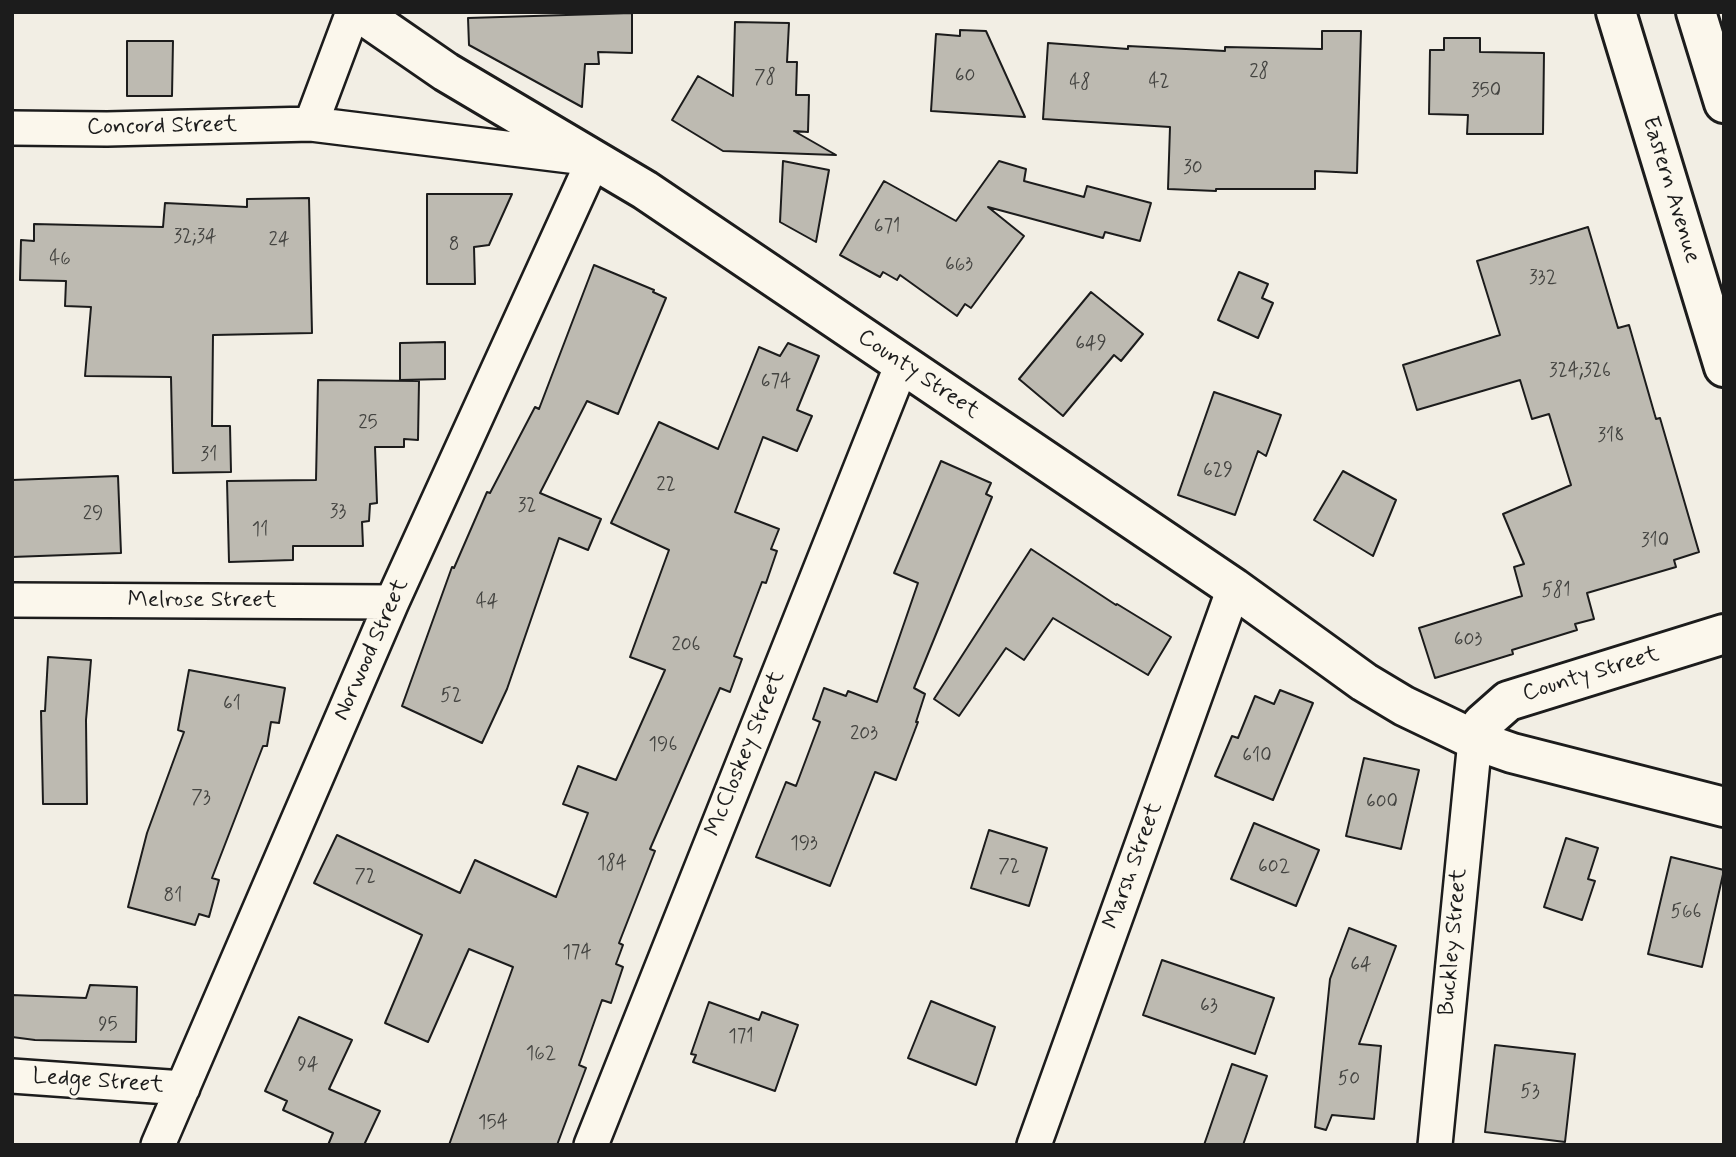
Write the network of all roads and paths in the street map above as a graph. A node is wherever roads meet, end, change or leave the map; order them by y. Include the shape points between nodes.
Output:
1 (353, 12) edge
2 (359, 12) edge
3 (1616, 12) edge
4 (1696, 12) edge
5 (1724, 103) edge
6 (311, 124) junction
7 (12, 128) edge
8 (594, 159) junction
9 (902, 364) junction
10 (1724, 367) edge
11 (1234, 588) junction
12 (12, 600) edge
13 (393, 603) junction
14 (1724, 634) edge
15 (1475, 740) junction
16 (1724, 807) edge
17 (12, 1076) edge
18 (183, 1088) junction
19 (158, 1145) edge
20 (591, 1145) edge
21 (1034, 1145) edge
22 (1435, 1145) edge

1 - 6 street
2 - 8 street, County Street via 446,72
3 - 10 street, Eastern Avenue
4 - 5 street
6 - 7 street, Concord Street
6 - 8 street, Concord Street
8 - 9 street, County Street
8 - 13 street, Norwood Street
9 - 11 street, County Street
9 - 20 street, McCloskey Street
11 - 15 street, County Street via 1364,682
11 - 21 street, Marsh Street
12 - 13 street, Melrose Street
13 - 18 street, Norwood Street
14 - 15 street, County Street via 1508,701 1482,724
15 - 16 street, County Street
15 - 22 street, Buckley Street
17 - 18 street, Ledge Street
18 - 19 street, Norwood Street

